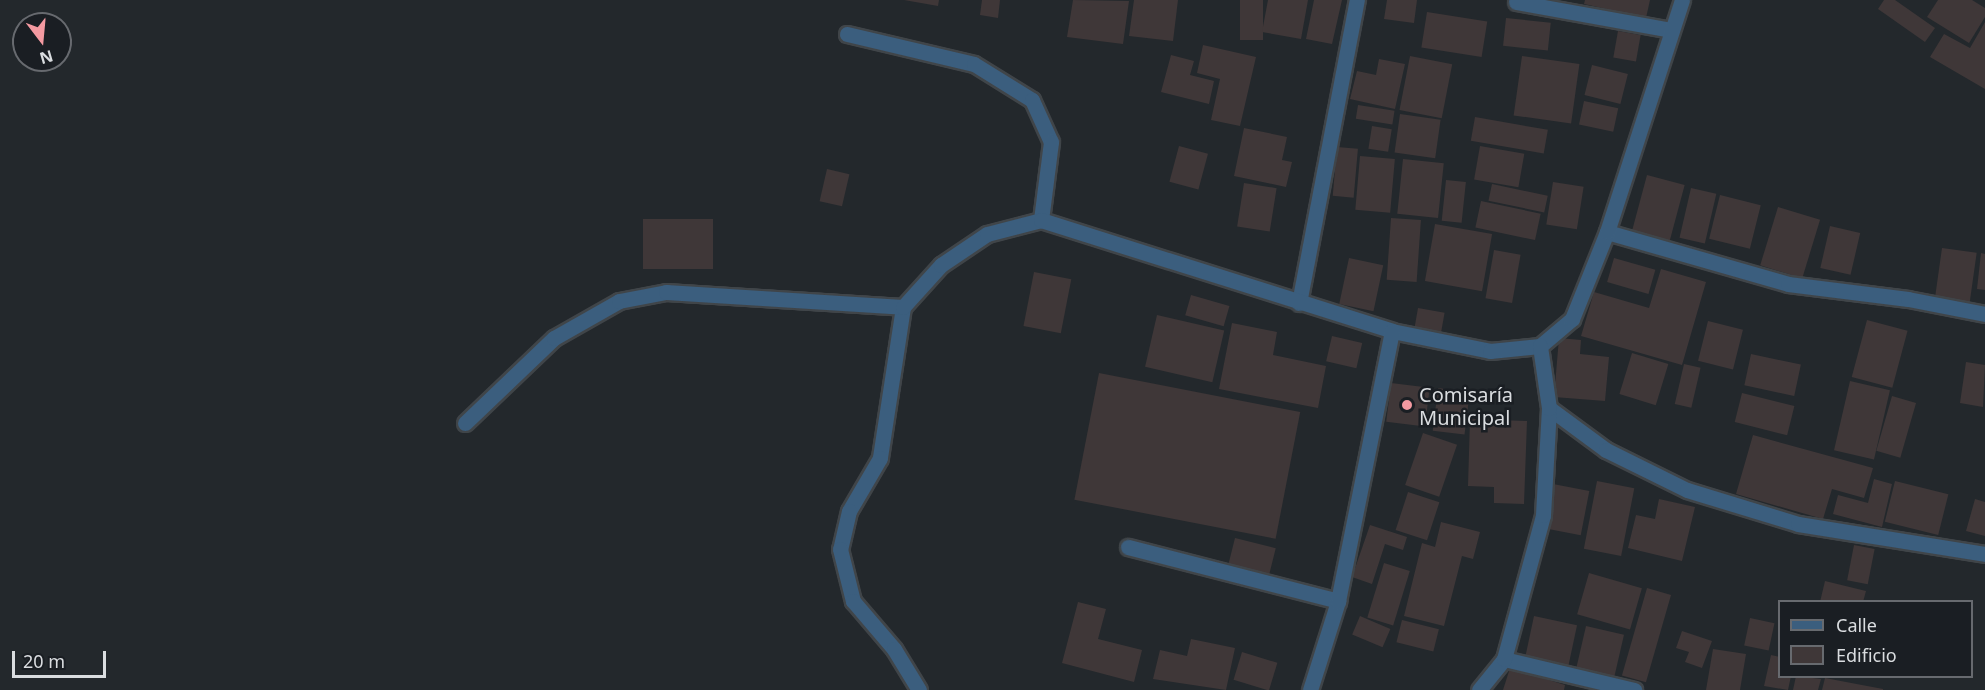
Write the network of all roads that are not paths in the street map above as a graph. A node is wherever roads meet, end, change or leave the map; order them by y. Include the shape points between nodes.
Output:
1 (1357, 0) edge
2 (1682, 0) edge
3 (1516, 2) dead end
4 (1672, 30) junction
5 (847, 34) dead end
6 (1041, 219) junction
7 (1607, 232) junction
8 (1299, 303) junction
9 (903, 307) junction
10 (1985, 314) edge
11 (1392, 331) junction
12 (1540, 346) junction
13 (1549, 408) junction
14 (465, 423) dead end
15 (1128, 547) dead end
16 (1985, 554) edge
17 (1338, 601) junction
18 (1504, 659) junction
19 (919, 690) edge
20 (1310, 690) edge
21 (1479, 690) edge
22 (1634, 690) edge

1 - 8 street
2 - 4 street
3 - 4 street
4 - 7 street
5 - 6 street via 974,64 1032,100 1052,142
6 - 8 street
6 - 9 street via 987,234 941,265
7 - 10 street via 1788,284 1908,299
7 - 12 street via 1572,319
8 - 11 street
9 - 14 street via 666,292 619,301 554,338
9 - 19 street via 880,458 849,511 840,549 853,601 894,649
11 - 12 street via 1490,351
11 - 17 street
12 - 13 street
13 - 16 street via 1606,450 1687,490 1798,524
13 - 18 street via 1543,514
15 - 17 street
17 - 20 street
18 - 21 street
18 - 22 street

